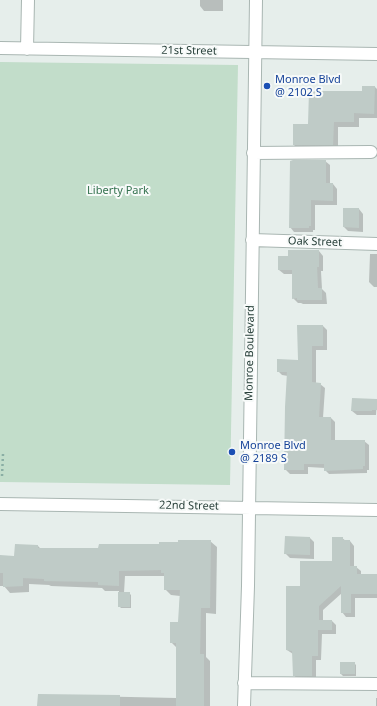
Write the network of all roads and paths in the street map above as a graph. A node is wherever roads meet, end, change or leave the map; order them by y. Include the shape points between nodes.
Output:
1 (28, 0) edge
2 (256, 0) edge
3 (0, 48) edge
4 (27, 49) junction
5 (255, 53) junction
6 (377, 54) edge
7 (371, 152) dead end
8 (253, 153) junction
9 (252, 240) junction
10 (377, 244) edge
11 (3, 454) dead end
12 (2, 476) dead end
13 (0, 504) edge
14 (248, 507) junction
15 (377, 510) edge
16 (244, 683) junction
17 (377, 684) edge
18 (244, 706) edge

1 - 4 street
2 - 5 street, Monroe Boulevard
3 - 4 street, 21st Street
4 - 5 street, 21st Street
5 - 6 street, 21st Street
5 - 8 street, Monroe Boulevard
7 - 8 street
8 - 9 street, Monroe Boulevard
9 - 10 street, Oak Street
9 - 14 street, Monroe Boulevard
11 - 12 path
13 - 14 street, 22nd Street
14 - 15 street, 22nd Street
14 - 16 street, Monroe Boulevard
16 - 17 street
16 - 18 street, Monroe Boulevard

